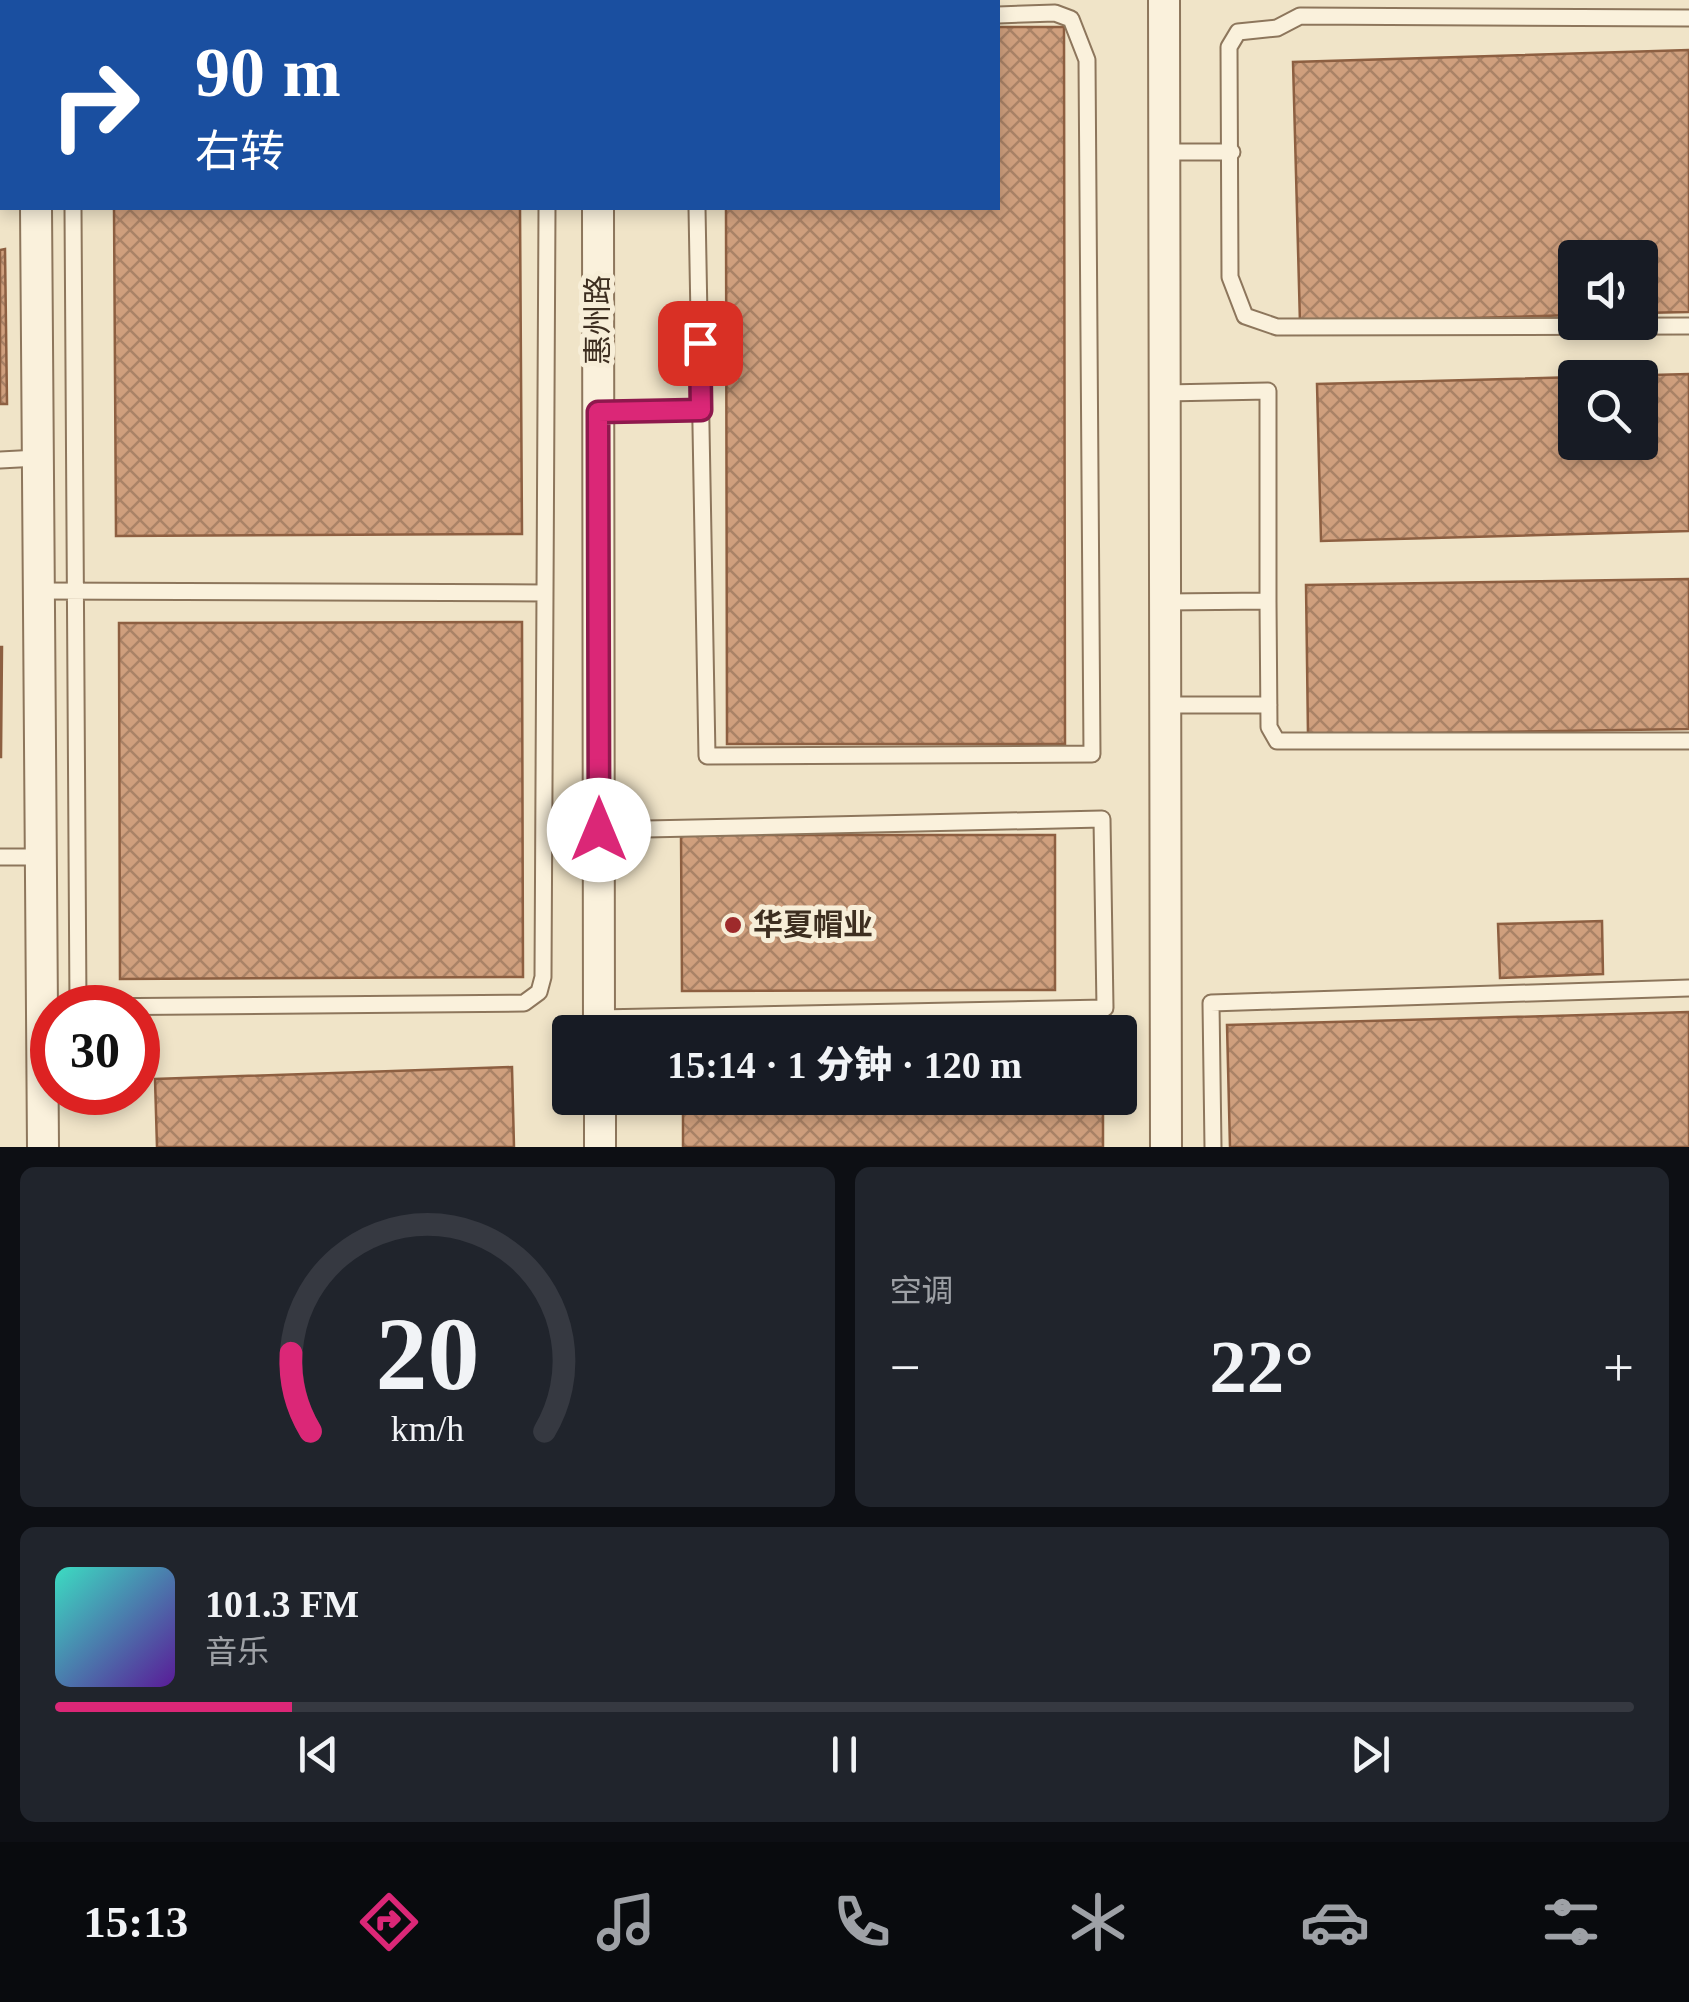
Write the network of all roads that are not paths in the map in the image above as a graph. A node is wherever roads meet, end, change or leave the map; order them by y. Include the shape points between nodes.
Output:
1 (1164, 0) edge
2 (1000, 14) edge
3 (1689, 18) edge
4 (1164, 152) junction
5 (1232, 152) junction
6 (36, 210) edge
7 (73, 210) edge
8 (547, 210) edge
9 (598, 210) edge
10 (697, 210) edge
11 (1689, 326) edge
12 (1165, 393) junction
13 (701, 410) junction
14 (598, 412) junction
15 (38, 458) junction
16 (0, 460) edge
17 (38, 591) junction
18 (75, 591) junction
19 (545, 593) junction
20 (1268, 601) junction
21 (1165, 602) junction
22 (1269, 704) junction
23 (1166, 705) junction
24 (1689, 741) edge
25 (599, 830) junction
26 (0, 857) edge
27 (41, 857) junction
28 (1689, 988) edge
29 (599, 1015) edge
30 (897, 1015) edge
31 (600, 1115) edge
32 (43, 1147) edge
33 (600, 1147) edge
34 (1166, 1147) edge
35 (1213, 1147) edge

1 - 4 street
2 - 13 lane via 1071,19 1088,60 1092,754 707,756
3 - 5 lane via 1300,16 1277,28 1238,32 1229,46
4 - 5 lane
4 - 12 street
5 - 11 lane via 1230,277 1245,316 1258,323
6 - 15 street
7 - 18 lane
8 - 19 lane
9 - 14 street, 惠州路
10 - 13 lane
12 - 20 lane via 1268,391
12 - 21 street
13 - 14 lane
14 - 25 street, 惠州路
15 - 16 lane
15 - 17 street
17 - 18 lane
17 - 27 street
18 - 19 lane
18 - 19 lane via 78,1007 524,1003 538,992 544,976
20 - 21 lane
20 - 22 lane
21 - 23 street
22 - 23 lane
22 - 24 lane via 1277,741
23 - 34 street
25 - 29 street, 惠州路
25 - 30 lane via 1102,818 1105,1008
26 - 27 lane
27 - 32 street
28 - 35 lane via 1211,1003
31 - 33 street

